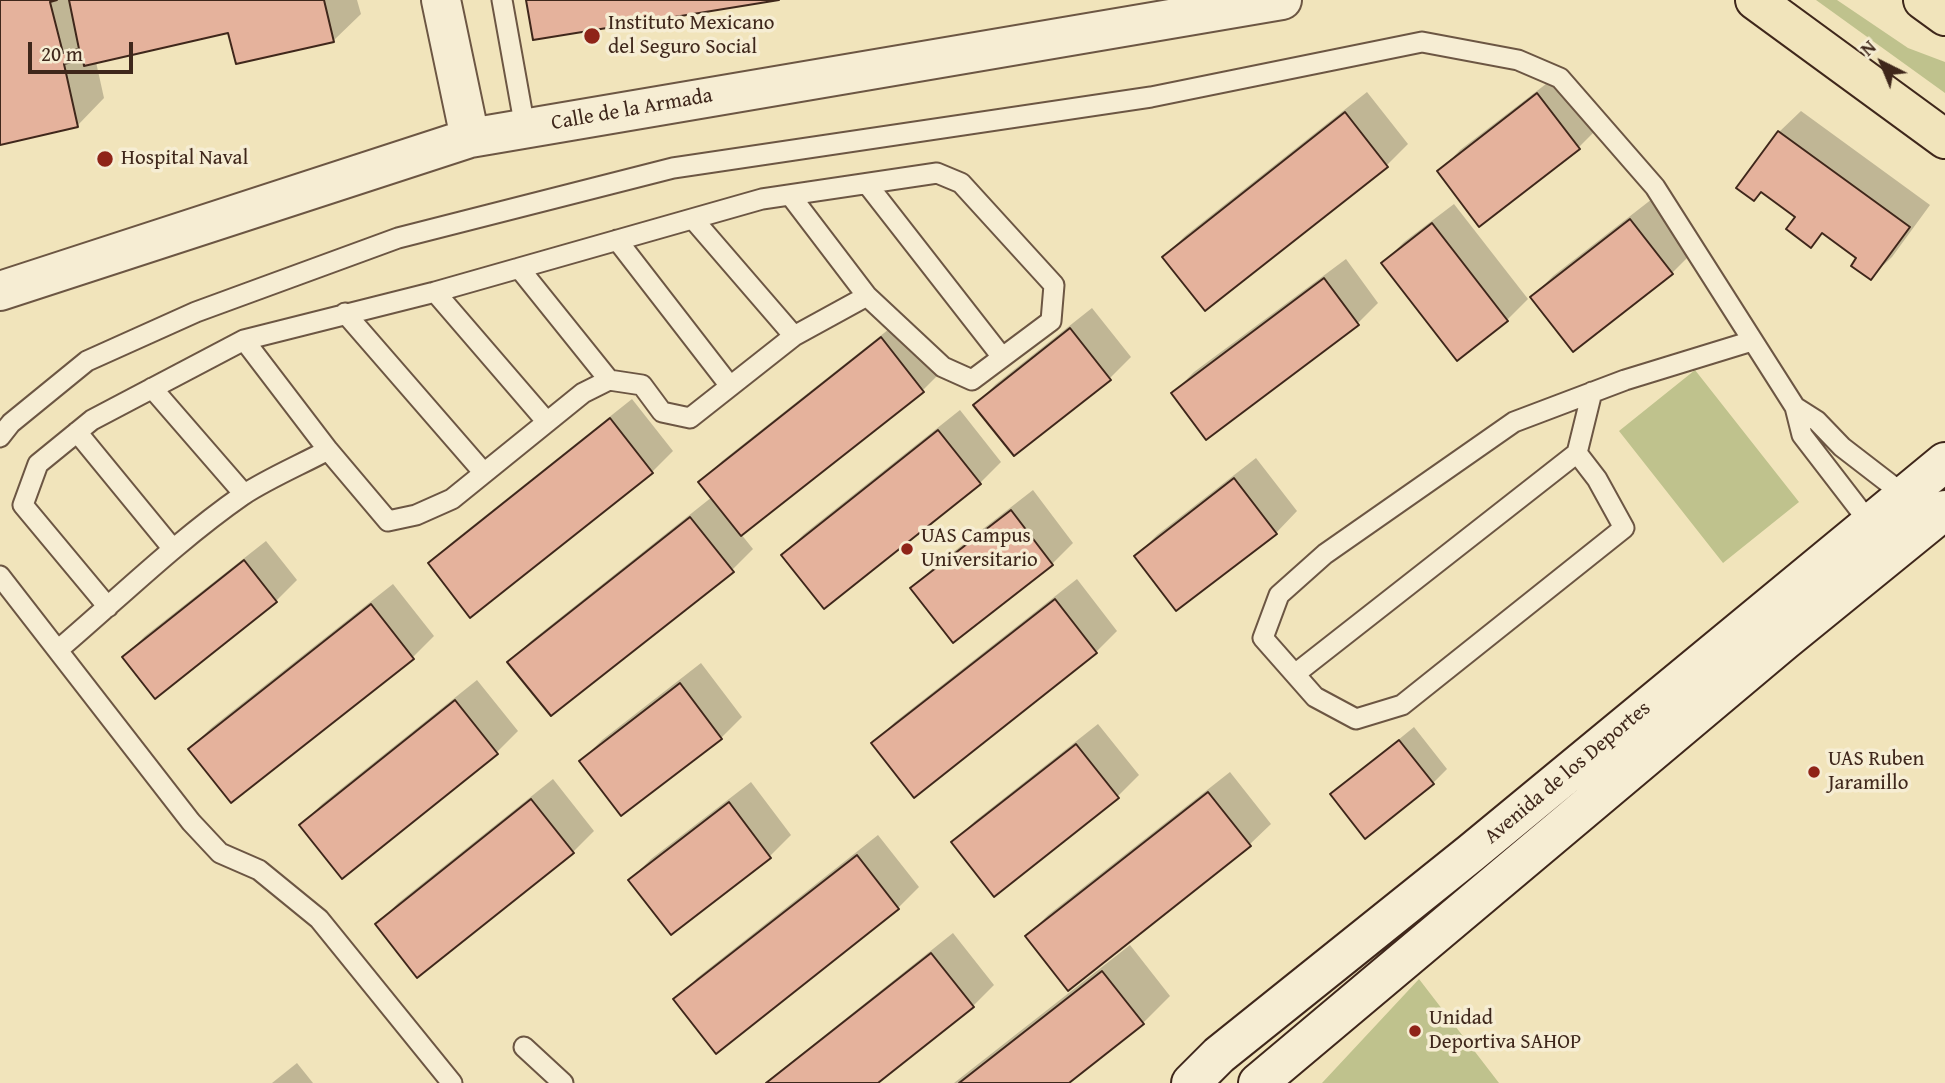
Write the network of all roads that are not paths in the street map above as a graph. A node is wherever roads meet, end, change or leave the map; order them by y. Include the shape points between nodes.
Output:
1 (441, 0) edge
2 (502, 0) edge
3 (1282, 0) edge
4 (1755, 0) edge
5 (1923, 0) edge
6 (1945, 16) edge
7 (525, 128) junction
8 (470, 138) junction
9 (1945, 139) edge
10 (867, 184) junction
11 (790, 195) junction
12 (693, 219) junction
13 (617, 240) junction
14 (519, 268) junction
15 (0, 291) edge
16 (435, 292) junction
17 (867, 296) junction
18 (345, 313) junction
19 (794, 336) junction
20 (244, 340) junction
21 (1752, 341) junction
22 (1002, 358) junction
23 (610, 380) junction
24 (730, 386) junction
25 (152, 388) junction
26 (1592, 392) junction
27 (1795, 407) junction
28 (547, 422) junction
29 (77, 432) junction
30 (0, 437) edge
31 (328, 450) junction
32 (1577, 453) junction
33 (1945, 462) edge
34 (484, 473) junction
35 (244, 494) junction
36 (1903, 494) junction
37 (1945, 510) edge
38 (1869, 522) junction
39 (173, 549) junction
40 (0, 576) edge
41 (108, 607) junction
42 (58, 650) junction
43 (1295, 674) junction
44 (524, 1047) dead end
45 (452, 1083) edge
46 (563, 1083) edge
47 (1191, 1083) edge
48 (1258, 1083) edge

1 - 8 main road
2 - 7 lane
3 - 7 main road, Calle de la Armada
4 - 9 main road
5 - 6 main road
7 - 8 main road, Calle de la Armada
8 - 15 main road, Calle de la Armada
10 - 11 lane
10 - 22 lane
10 - 22 lane via 937,173 961,183 1054,285 1051,321
11 - 12 lane
11 - 17 lane
12 - 13 lane
12 - 19 lane
13 - 14 lane
13 - 24 lane
14 - 16 lane
14 - 23 lane
16 - 18 lane
16 - 28 lane
17 - 19 lane
17 - 22 lane via 943,367 972,380
18 - 20 lane
18 - 34 lane
19 - 24 lane
20 - 25 lane
20 - 31 lane
21 - 26 lane
21 - 27 lane
21 - 30 lane via 1656,187 1560,78 1518,60 1422,42 1151,97 673,168 398,238 196,312 87,361
23 - 24 lane via 642,385 662,412 690,418
23 - 28 lane via 583,393
25 - 29 lane
25 - 35 lane
26 - 32 lane
26 - 43 lane via 1514,422 1325,554 1279,595 1263,638
27 - 36 lane via 1818,421 1842,447
27 - 38 lane via 1802,435
28 - 34 lane
29 - 39 lane
29 - 41 lane via 38,464 23,505
31 - 34 lane via 388,521 452,499
31 - 35 lane
32 - 43 lane
32 - 43 lane via 1624,528 1402,705 1356,719 1315,697
33 - 36 main road, Avenida de los Deportes
35 - 39 lane
36 - 38 main road, Avenida de los Deportes
37 - 48 main road, Avenida de los Deportes
38 - 47 main road, Avenida de los Deportes via 1471,853 1219,1055
39 - 41 lane
40 - 42 lane
41 - 42 lane
42 - 45 lane via 191,822 220,853 259,870 319,919
44 - 46 lane

